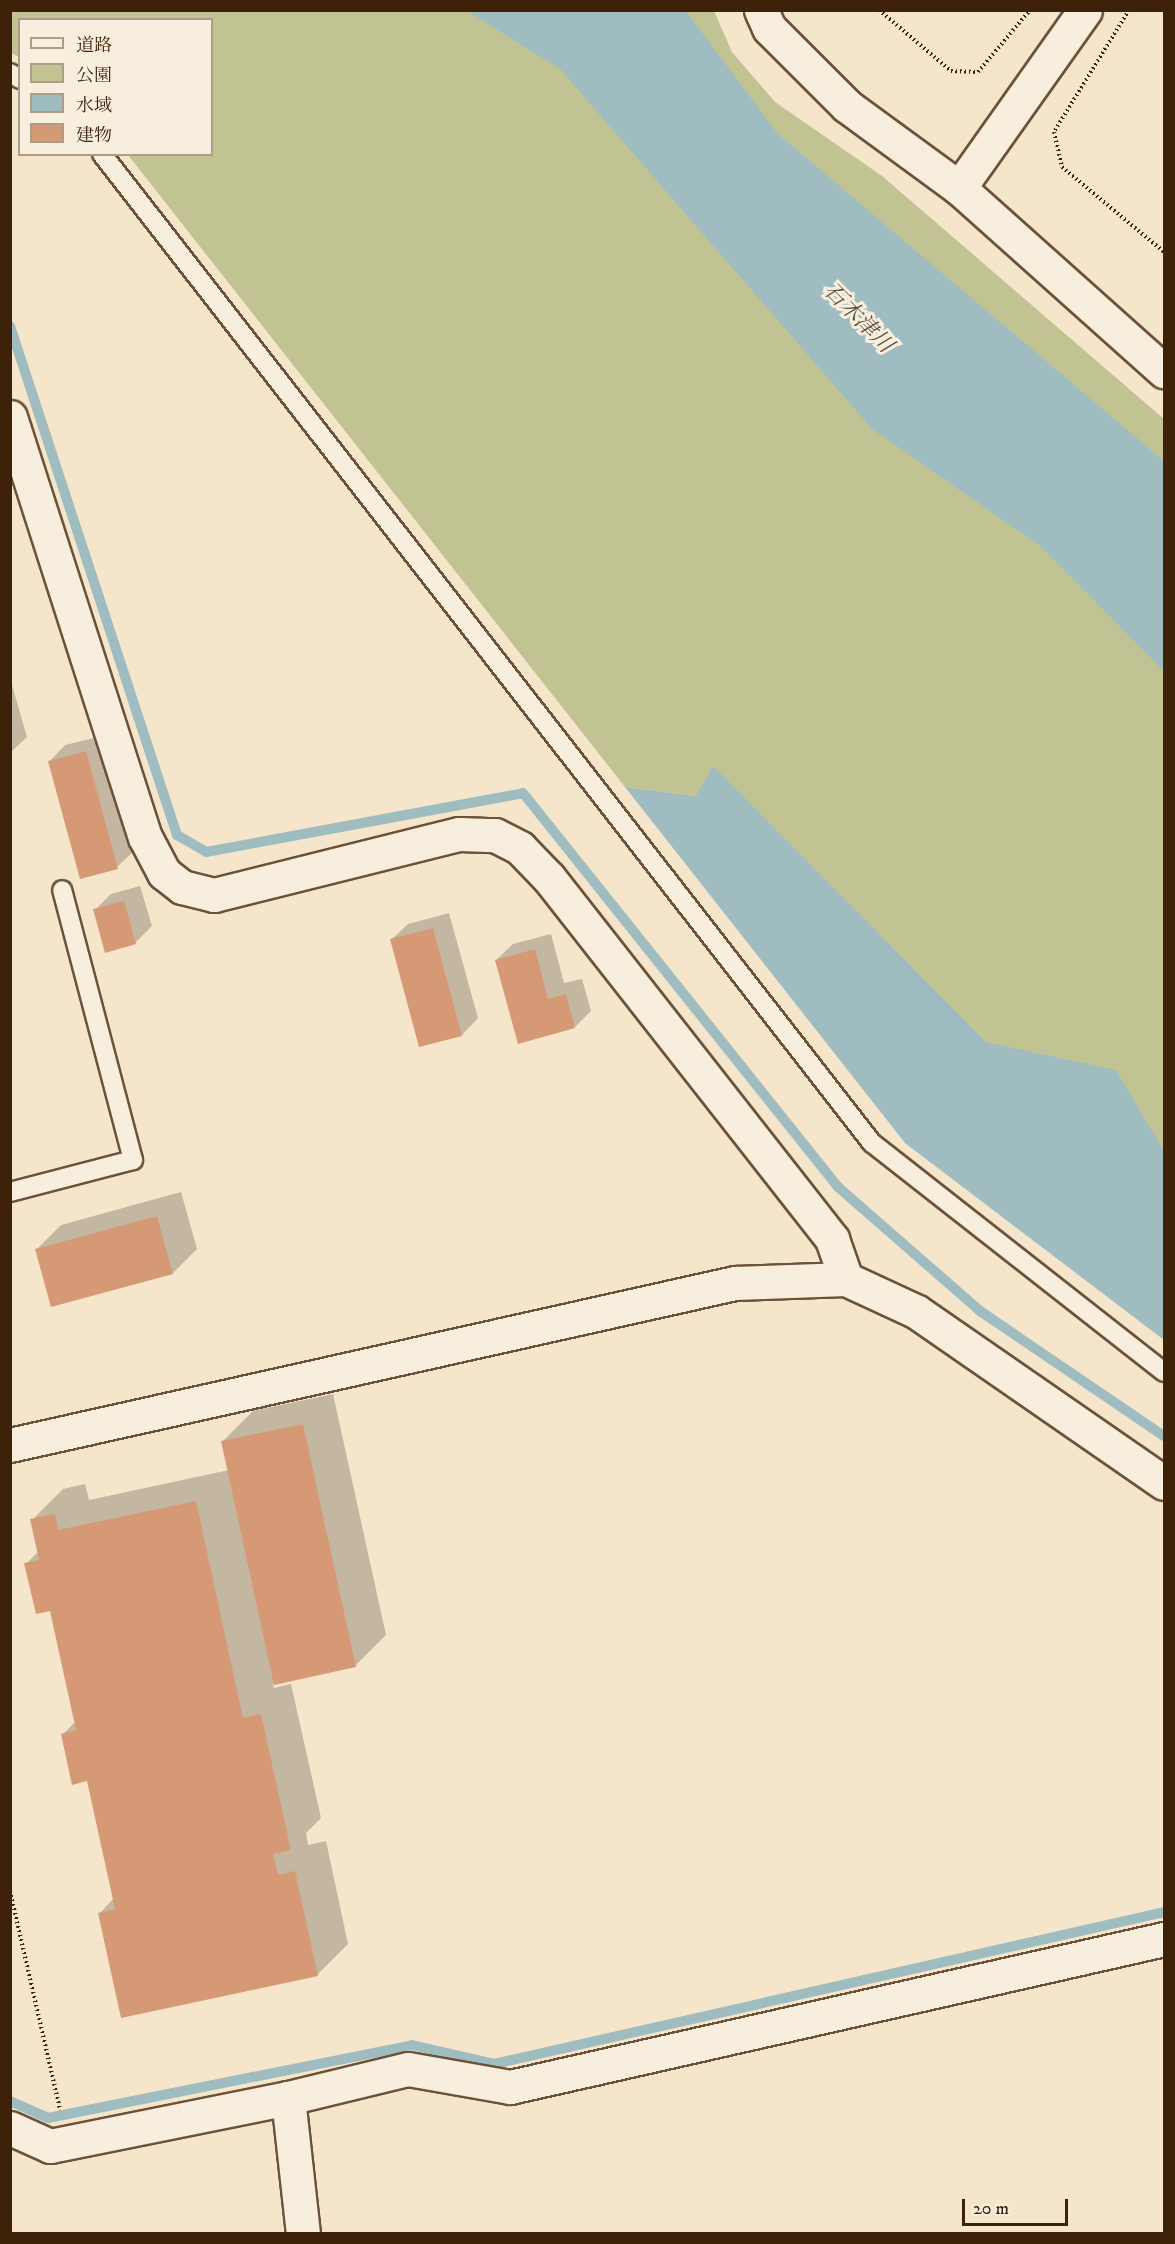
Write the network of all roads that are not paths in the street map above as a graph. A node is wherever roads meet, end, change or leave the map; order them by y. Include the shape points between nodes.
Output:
1 (761, 10) edge
2 (1085, 10) edge
3 (104, 156) edge
4 (959, 188) junction
5 (1164, 371) edge
6 (10, 417) edge
7 (62, 890) dead end
8 (10, 1192) edge
9 (846, 1279) junction
10 (1164, 1372) edge
11 (10, 1445) edge
12 (1164, 1484) edge
13 (1164, 1938) edge
14 (288, 2098) junction
15 (10, 2128) edge
16 (303, 2234) edge

1 - 4 street via 769,28 847,106
2 - 4 street
3 - 10 lane via 872,1143
4 - 5 street
6 - 9 street via 145,837 164,873 182,887 214,895 459,834 495,835 520,848 556,887 832,1239
7 - 8 lane via 133,1160
9 - 11 street via 735,1283
9 - 12 street via 917,1312
13 - 14 street via 510,2086 408,2069
14 - 15 street via 50,2146
14 - 16 street

